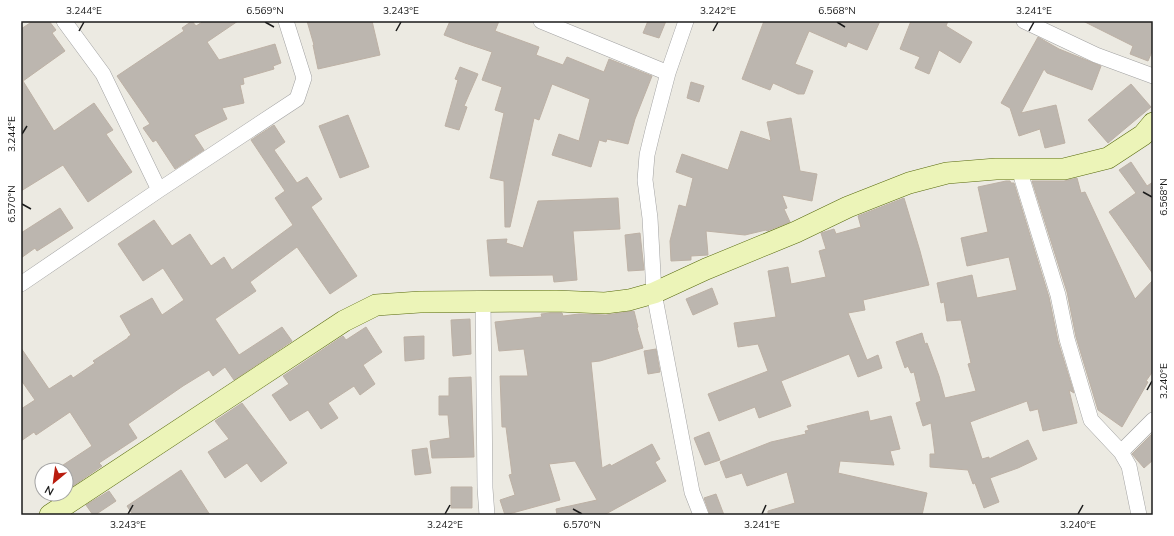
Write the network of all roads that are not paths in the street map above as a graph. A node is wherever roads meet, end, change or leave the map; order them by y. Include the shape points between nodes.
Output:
1 (64, 21) edge
2 (286, 21) edge
3 (541, 21) edge
4 (686, 21) edge
5 (1024, 21) edge
6 (668, 73) junction
7 (1153, 76) edge
8 (1153, 123) edge
9 (1019, 169) junction
10 (159, 190) junction
11 (21, 284) edge
12 (654, 293) junction
13 (483, 302) junction
14 (1153, 420) edge
15 (1121, 452) junction
16 (50, 515) edge
17 (487, 515) edge
18 (701, 515) edge
19 (1139, 515) edge

1 - 10 street via 103,74
2 - 10 street via 304,78 297,99
3 - 6 street
4 - 6 street
5 - 7 street via 1096,55
6 - 12 street via 647,155 645,180
8 - 9 street via 1143,135 1108,158 1064,168
9 - 12 street via 947,173 910,183 848,207
9 - 15 street via 1058,295 1067,339 1091,420
10 - 11 street
12 - 13 street via 605,303
12 - 18 street via 692,492
13 - 16 street via 420,302 376,306 344,321
13 - 17 street
14 - 15 street
15 - 19 street via 1129,466

